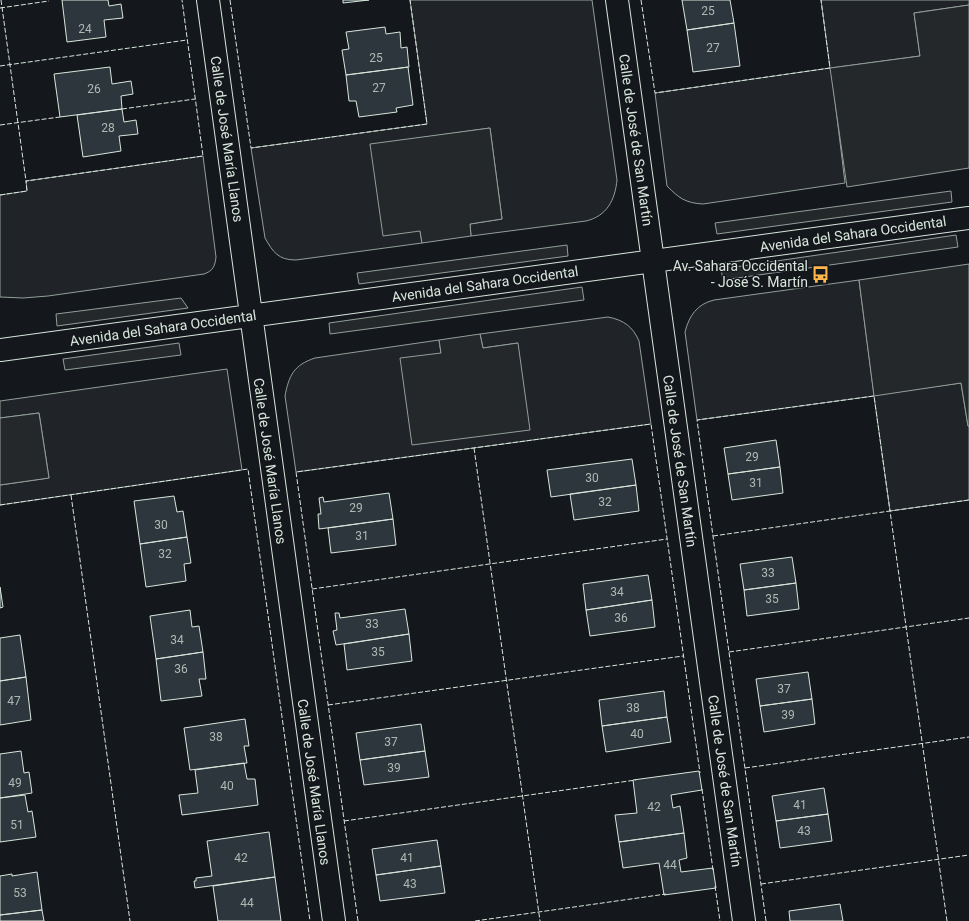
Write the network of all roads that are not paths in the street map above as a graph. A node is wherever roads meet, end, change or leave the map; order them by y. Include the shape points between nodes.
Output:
1 (208, 0) edge
2 (616, 0) edge
3 (969, 218) edge
4 (653, 261) junction
5 (251, 316) junction
6 (0, 350) edge
7 (334, 921) edge
8 (744, 921) edge

1 - 5 street, Calle de José María Llanos
2 - 4 street, Calle de José de San Martín
3 - 4 street, Avenida del Sahara Occidental
4 - 5 street, Avenida del Sahara Occidental
4 - 8 street, Calle de José de San Martín
5 - 6 street, Avenida del Sahara Occidental
5 - 7 street, Calle de José María Llanos

